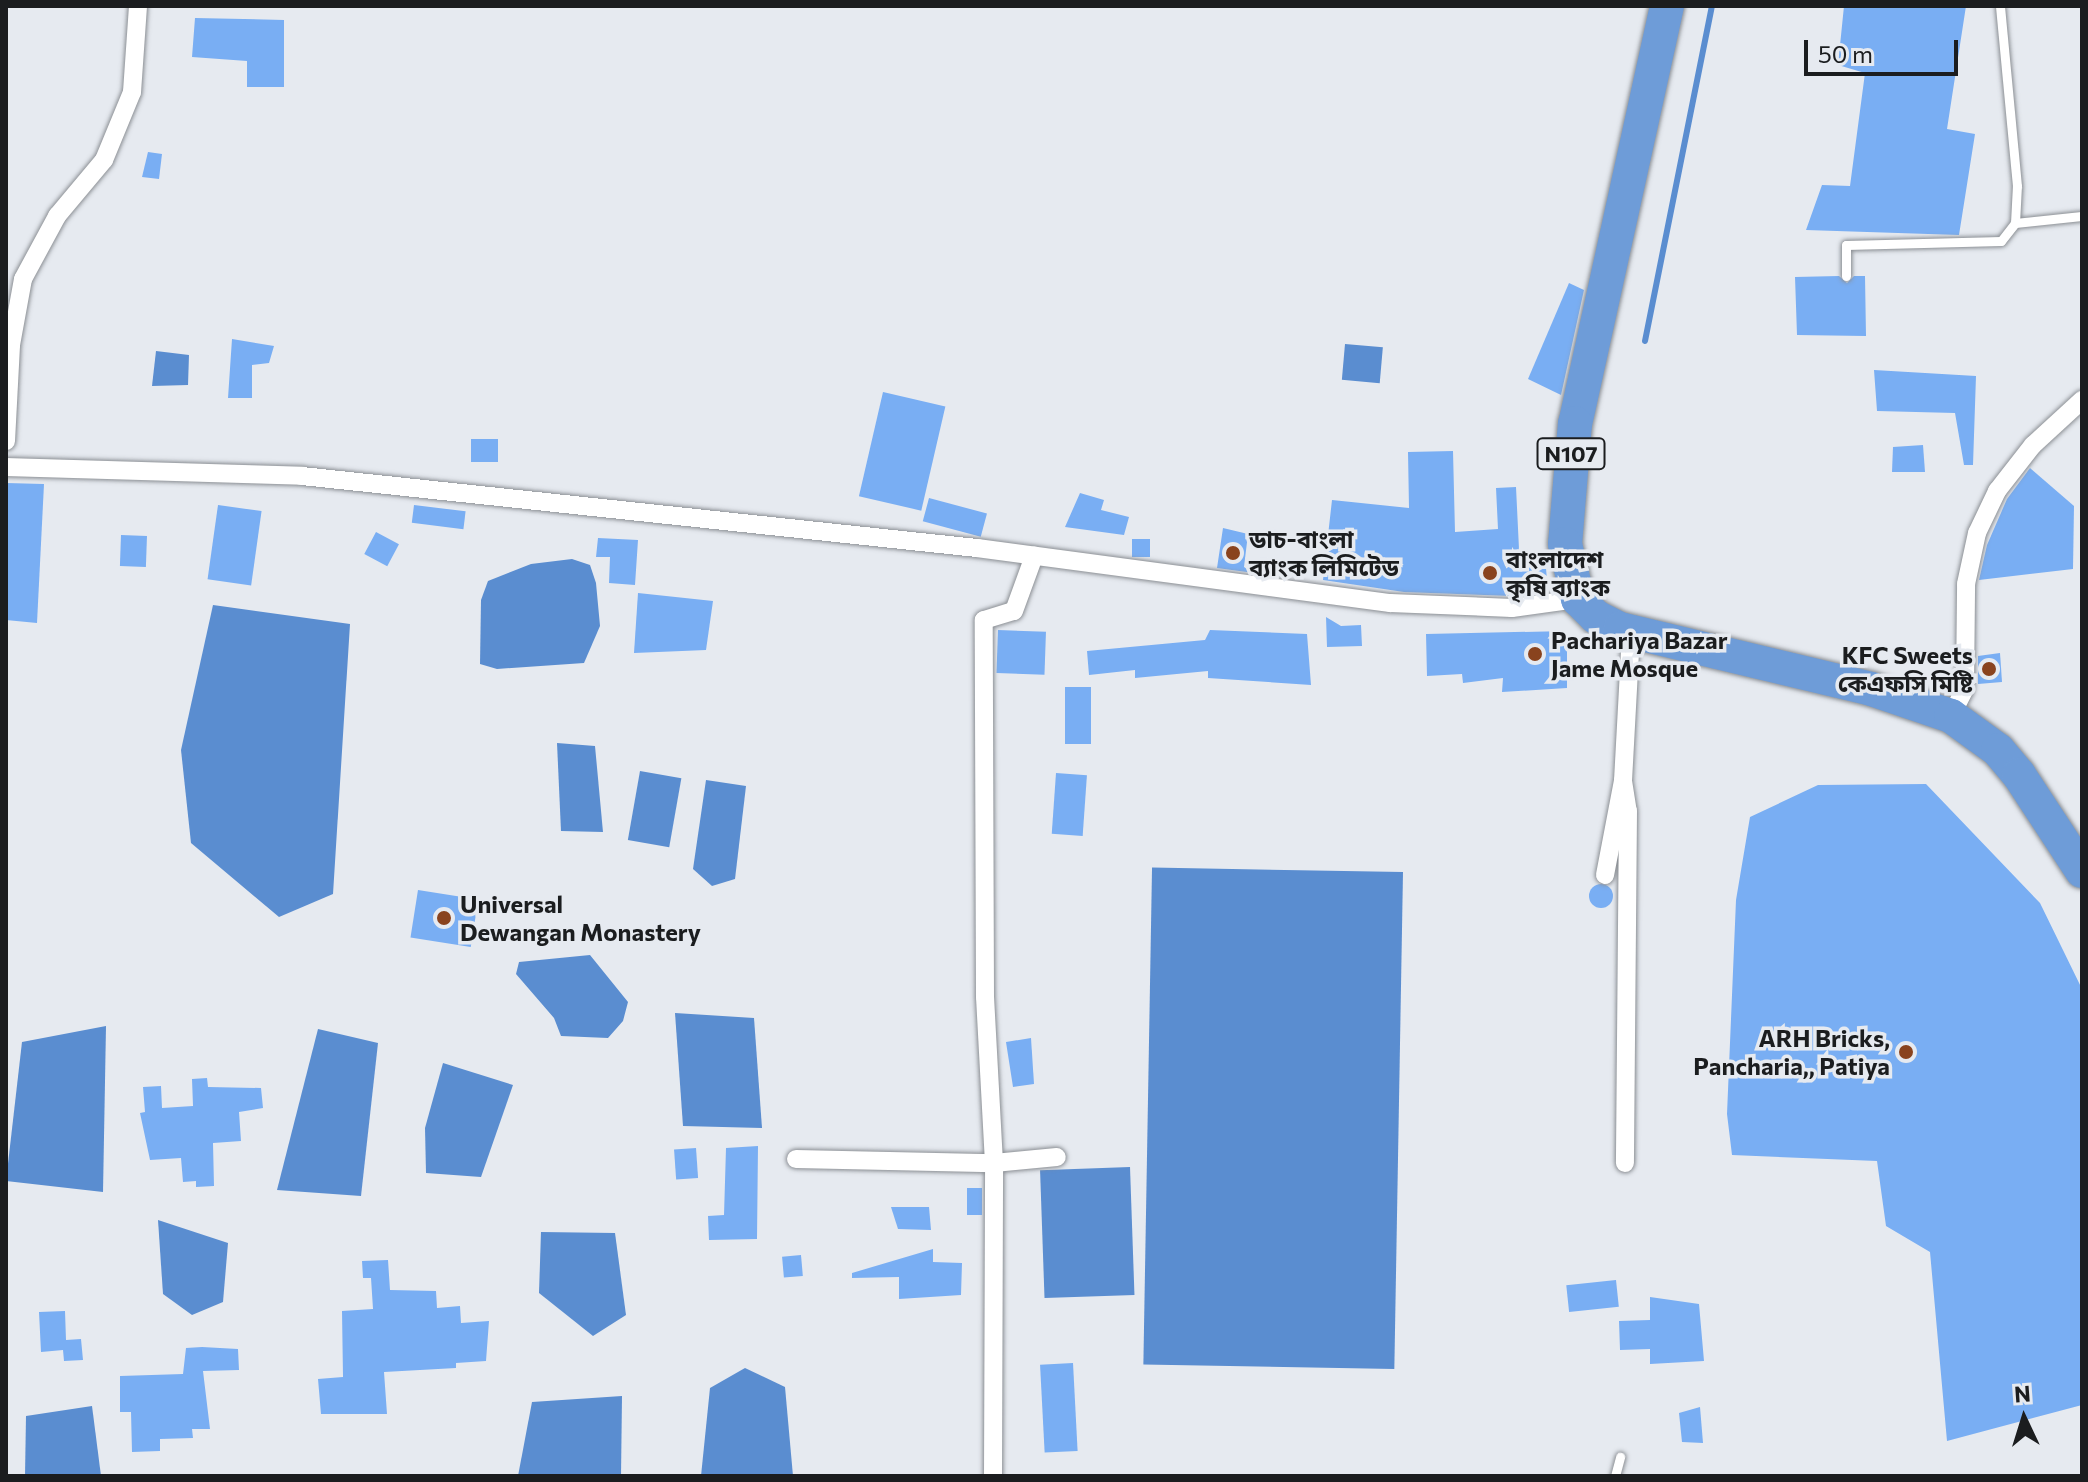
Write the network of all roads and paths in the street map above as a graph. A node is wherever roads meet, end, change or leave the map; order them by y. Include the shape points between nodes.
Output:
1 (138, 6) edge
2 (1667, 6) edge
3 (2000, 6) edge
4 (2082, 216) edge
5 (2015, 223) junction
6 (1846, 276) dead end
7 (2082, 400) edge
8 (6, 441) edge
9 (6, 467) edge
10 (1034, 556) junction
11 (1578, 599) junction
12 (1631, 633) junction
13 (1951, 716) junction
14 (1623, 781) junction
15 (2082, 871) edge
16 (1605, 875) dead end
17 (1057, 1157) dead end
18 (796, 1159) dead end
19 (994, 1163) junction
20 (1625, 1163) dead end
21 (1620, 1457) dead end
22 (993, 1476) edge
23 (1615, 1476) edge

1 - 8 street via 132,92 104,160 57,216 23,279 11,345
2 - 11 highway, N107 via 1575,423 1565,544
3 - 5 lane via 2017,186
4 - 5 lane
5 - 6 lane via 2001,241 1846,245
7 - 13 street via 2033,445 1997,491 1977,533 1966,584 1965,688
9 - 10 street via 302,476
10 - 11 street via 1390,603 1512,608
10 - 19 street via 1014,611 984,620 985,997
11 - 12 highway via 1596,617
12 - 13 highway via 1871,689
12 - 14 street
13 - 15 highway via 2008,762
14 - 16 street
14 - 20 street via 1628,811
17 - 19 street
18 - 19 street
19 - 22 street
21 - 23 lane

